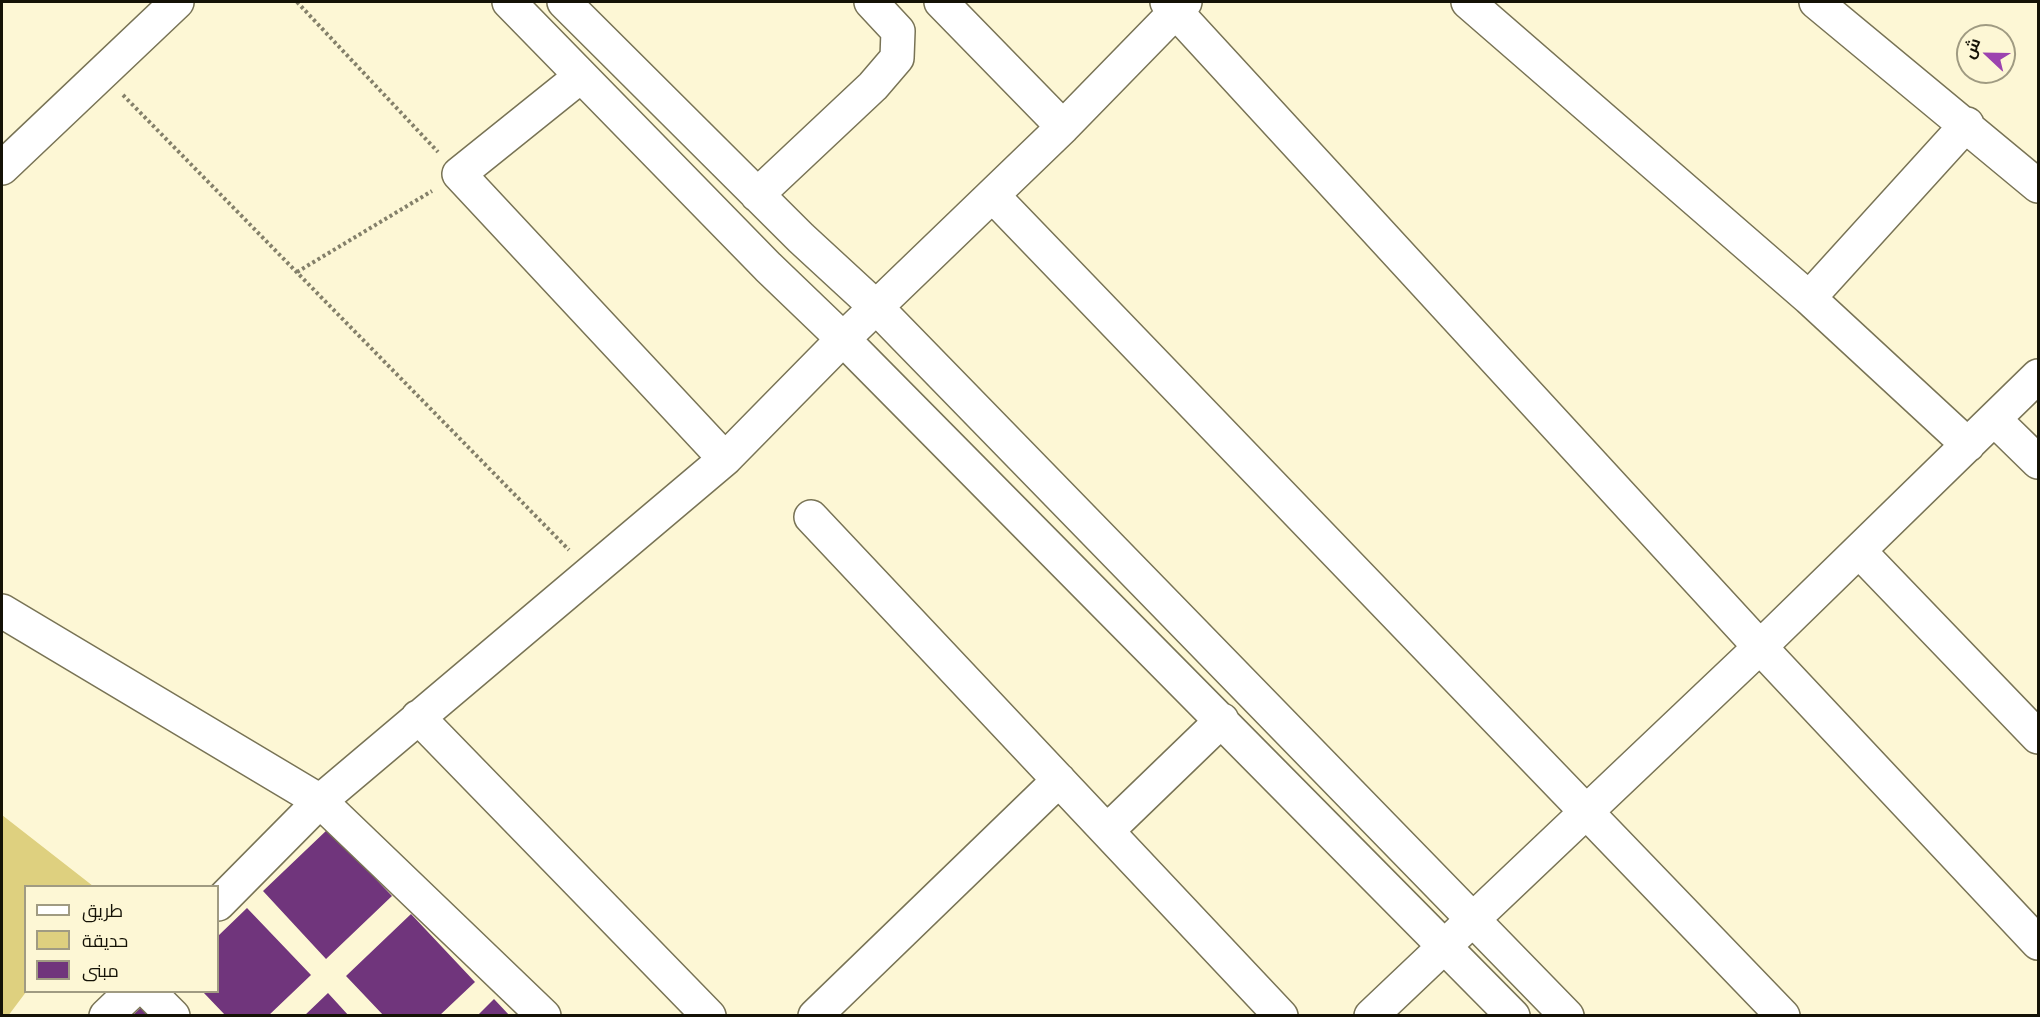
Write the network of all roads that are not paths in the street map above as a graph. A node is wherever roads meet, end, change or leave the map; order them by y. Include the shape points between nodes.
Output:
1 (177, 2) edge
2 (509, 2) edge
3 (564, 2) edge
4 (872, 2) edge
5 (941, 2) edge
6 (1468, 2) edge
7 (1816, 2) edge
8 (1177, 5) edge
9 (581, 76) junction
10 (1967, 124) junction
11 (1063, 128) junction
12 (2, 168) edge
13 (2038, 186) edge
14 (757, 195) junction
15 (993, 196) junction
16 (1809, 298) junction
17 (877, 308) junction
18 (843, 339) junction
19 (2038, 376) edge
20 (1994, 419) junction
21 (1968, 445) junction
22 (725, 459) junction
23 (2038, 462) edge
24 (811, 517) dead end
25 (1859, 551) junction
26 (2, 611) edge
27 (1760, 647) junction
28 (418, 717) junction
29 (1222, 720) junction
30 (2038, 737) edge
31 (1059, 780) junction
32 (320, 801) junction
33 (1588, 811) junction
34 (1107, 831) junction
35 (219, 903) edge
36 (1474, 919) junction
37 (2038, 943) edge
38 (1446, 946) junction
39 (129, 993) edge
40 (150, 993) edge
41 (106, 1016) edge
42 (174, 1016) edge
43 (544, 1016) edge
44 (709, 1016) edge
45 (816, 1016) edge
46 (1281, 1016) edge
47 (1371, 1016) edge
48 (1513, 1016) edge
49 (1567, 1016) edge
50 (1783, 1016) edge

1 - 12 street
2 - 9 street
3 - 14 street
4 - 14 street via 898,31 897,58 873,86
5 - 11 street
6 - 16 street
7 - 10 street
8 - 11 street
8 - 27 street
9 - 18 street
9 - 22 street via 459,174
10 - 13 street
10 - 16 street
11 - 15 street
14 - 17 street
15 - 17 street
15 - 33 street
16 - 21 street
17 - 18 street
17 - 36 street
18 - 22 street
18 - 29 street
19 - 20 street
20 - 21 street
20 - 23 street
21 - 25 street
22 - 28 street
24 - 31 street
25 - 27 street
25 - 30 street
26 - 32 street
27 - 33 street
27 - 37 street
28 - 32 street
28 - 44 street
29 - 34 street
29 - 38 street
31 - 34 street
31 - 45 street
32 - 35 street
32 - 43 street
33 - 36 street
33 - 50 street
34 - 46 street
36 - 38 street
36 - 49 street
38 - 47 street
38 - 48 street
39 - 41 street
40 - 42 street

